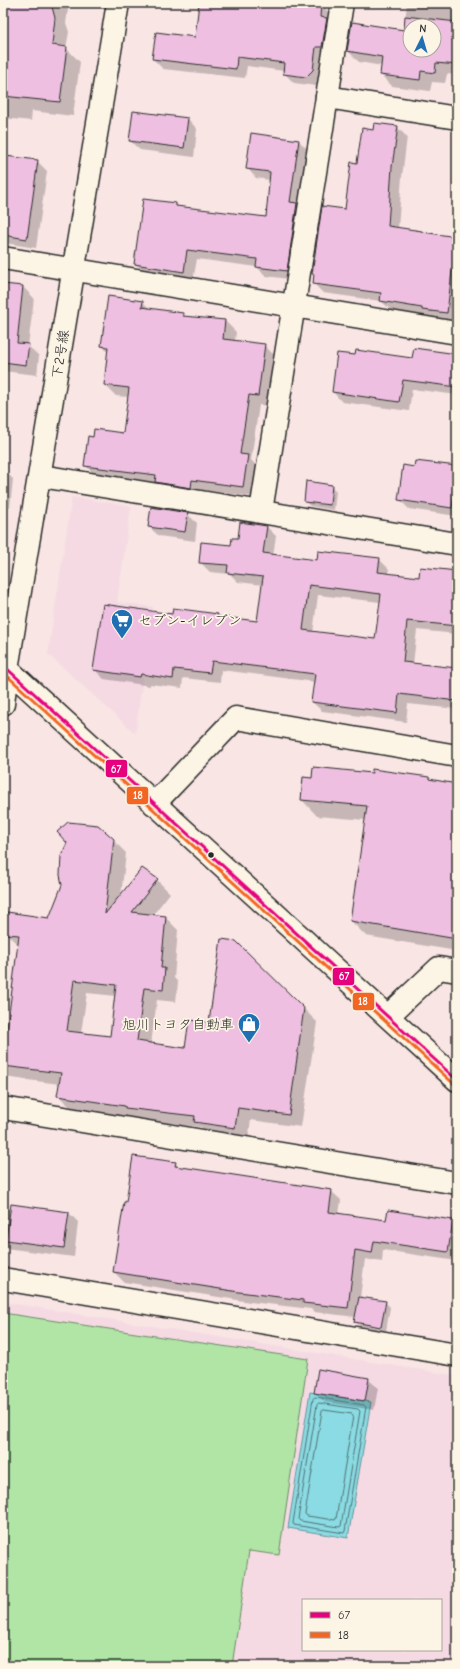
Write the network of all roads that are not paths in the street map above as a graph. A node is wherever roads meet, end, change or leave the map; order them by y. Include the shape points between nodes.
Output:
1 (118, 3) edge
2 (342, 3) edge
3 (327, 97) junction
4 (457, 118) edge
5 (3, 258) edge
6 (74, 269) junction
7 (294, 306) junction
8 (457, 332) edge
9 (41, 476) junction
10 (261, 511) junction
11 (457, 544) edge
12 (5, 667) edge
13 (3, 704) edge
14 (457, 756) edge
15 (154, 804) junction
16 (457, 971) edge
17 (388, 1016) junction
18 (457, 1080) edge
19 (3, 1108) edge
20 (457, 1183) edge
21 (3, 1279) edge
22 (457, 1355) edge

1 - 6 street, 下2号線
2 - 3 street
3 - 4 street
3 - 7 street
5 - 6 street
6 - 7 street
6 - 9 street, 下2号線
7 - 8 street
7 - 10 street
9 - 10 street
9 - 12 street, 下2号線
10 - 11 street
12 - 13 street, 下2号線
12 - 15 street
14 - 15 street via 236,718
15 - 17 street
16 - 17 street via 440,968
17 - 18 street
19 - 20 street
21 - 22 street

